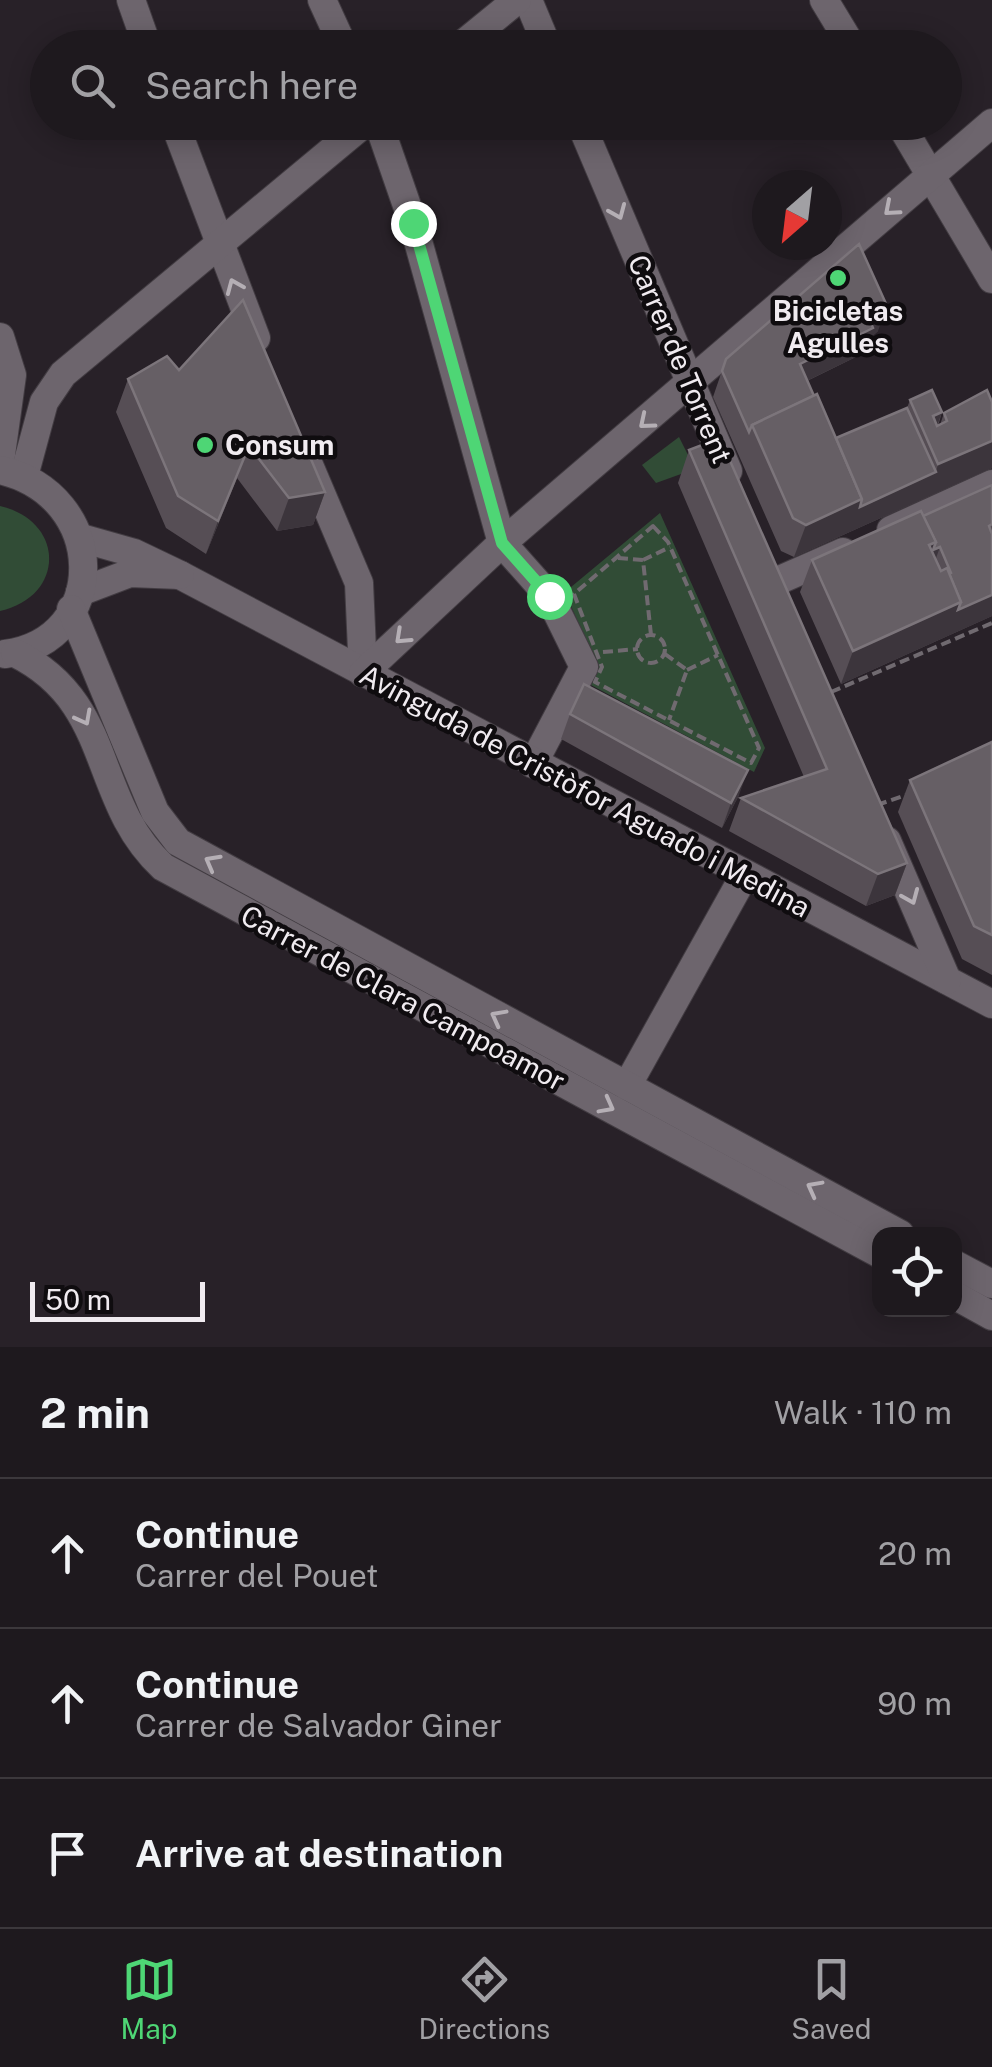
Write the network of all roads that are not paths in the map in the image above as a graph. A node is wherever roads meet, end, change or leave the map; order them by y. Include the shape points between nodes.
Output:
1 (131, 0) edge
2 (322, 0) edge
3 (517, 0) edge
4 (528, 0) edge
5 (824, 0) edge
6 (142, 30) edge
7 (336, 30) edge
8 (480, 30) edge
9 (540, 30) edge
10 (842, 30) edge
11 (992, 122) edge
12 (180, 140) edge
13 (345, 140) edge
14 (384, 140) edge
15 (588, 140) edge
16 (909, 140) edge
17 (930, 175) junction
18 (218, 248) junction
19 (992, 278) edge
20 (0, 338) edge
21 (270, 371) edge
22 (691, 384) junction
23 (300, 442) edge
24 (8, 469) edge
25 (992, 484) edge
26 (737, 492) edge
27 (81, 538) junction
28 (502, 543) junction
29 (180, 576) junction
30 (75, 600) junction
31 (789, 614) edge
32 (7, 654) edge
33 (363, 673) junction
34 (533, 764) junction
35 (872, 806) edge
36 (744, 876) junction
37 (947, 980) junction
38 (992, 1004) edge
39 (627, 1086) junction
40 (887, 1227) edge
41 (872, 1250) edge
42 (962, 1268) edge
43 (992, 1284) edge
44 (962, 1300) edge
45 (992, 1316) edge

1 - 6 street
2 - 7 street
3 - 8 street
4 - 9 street
5 - 10 street
11 - 17 street
12 - 18 street
13 - 18 street
14 - 28 street
15 -> 22 street, Carrer de Torrent
16 - 17 street
17 - 19 street
17 -> 22 street
21 -> 18 street
18 - 24 street via 63,374
20 - 24 street via 12,375
22 - 26 street, Carrer de Torrent
22 -> 28 street
23 - 33 street via 359,583
24 - 27 street via 50,490
25 - 31 street via 772,573
27 - 29 street, Avinguda de Cristòfor Aguado i Medina
27 - 30 street via 84,565
28 -> 33 street
28 - 34 street via 549,596 584,668
29 - 30 street, Avinguda de Cristòfor Aguado i Medina via 130,573
29 - 33 street, Avinguda de Cristòfor Aguado i Medina
30 - 32 street via 43,640
39 -> 30 street, Carrer de Clara Campoamor via 178,842 155,812
32 -> 41 street, Carrer de Clara Campoamor via 53,674 68,691 128,824 164,868
33 - 34 street, Avinguda de Cristòfor Aguado i Medina
34 - 36 street, Avinguda de Cristòfor Aguado i Medina
35 -> 37 street
36 - 37 street, Avinguda de Cristòfor Aguado i Medina
36 - 39 street
37 - 38 street, Avinguda de Cristòfor Aguado i Medina
40 -> 39 street, Carrer de Clara Campoamor
42 - 43 street
44 - 45 street

